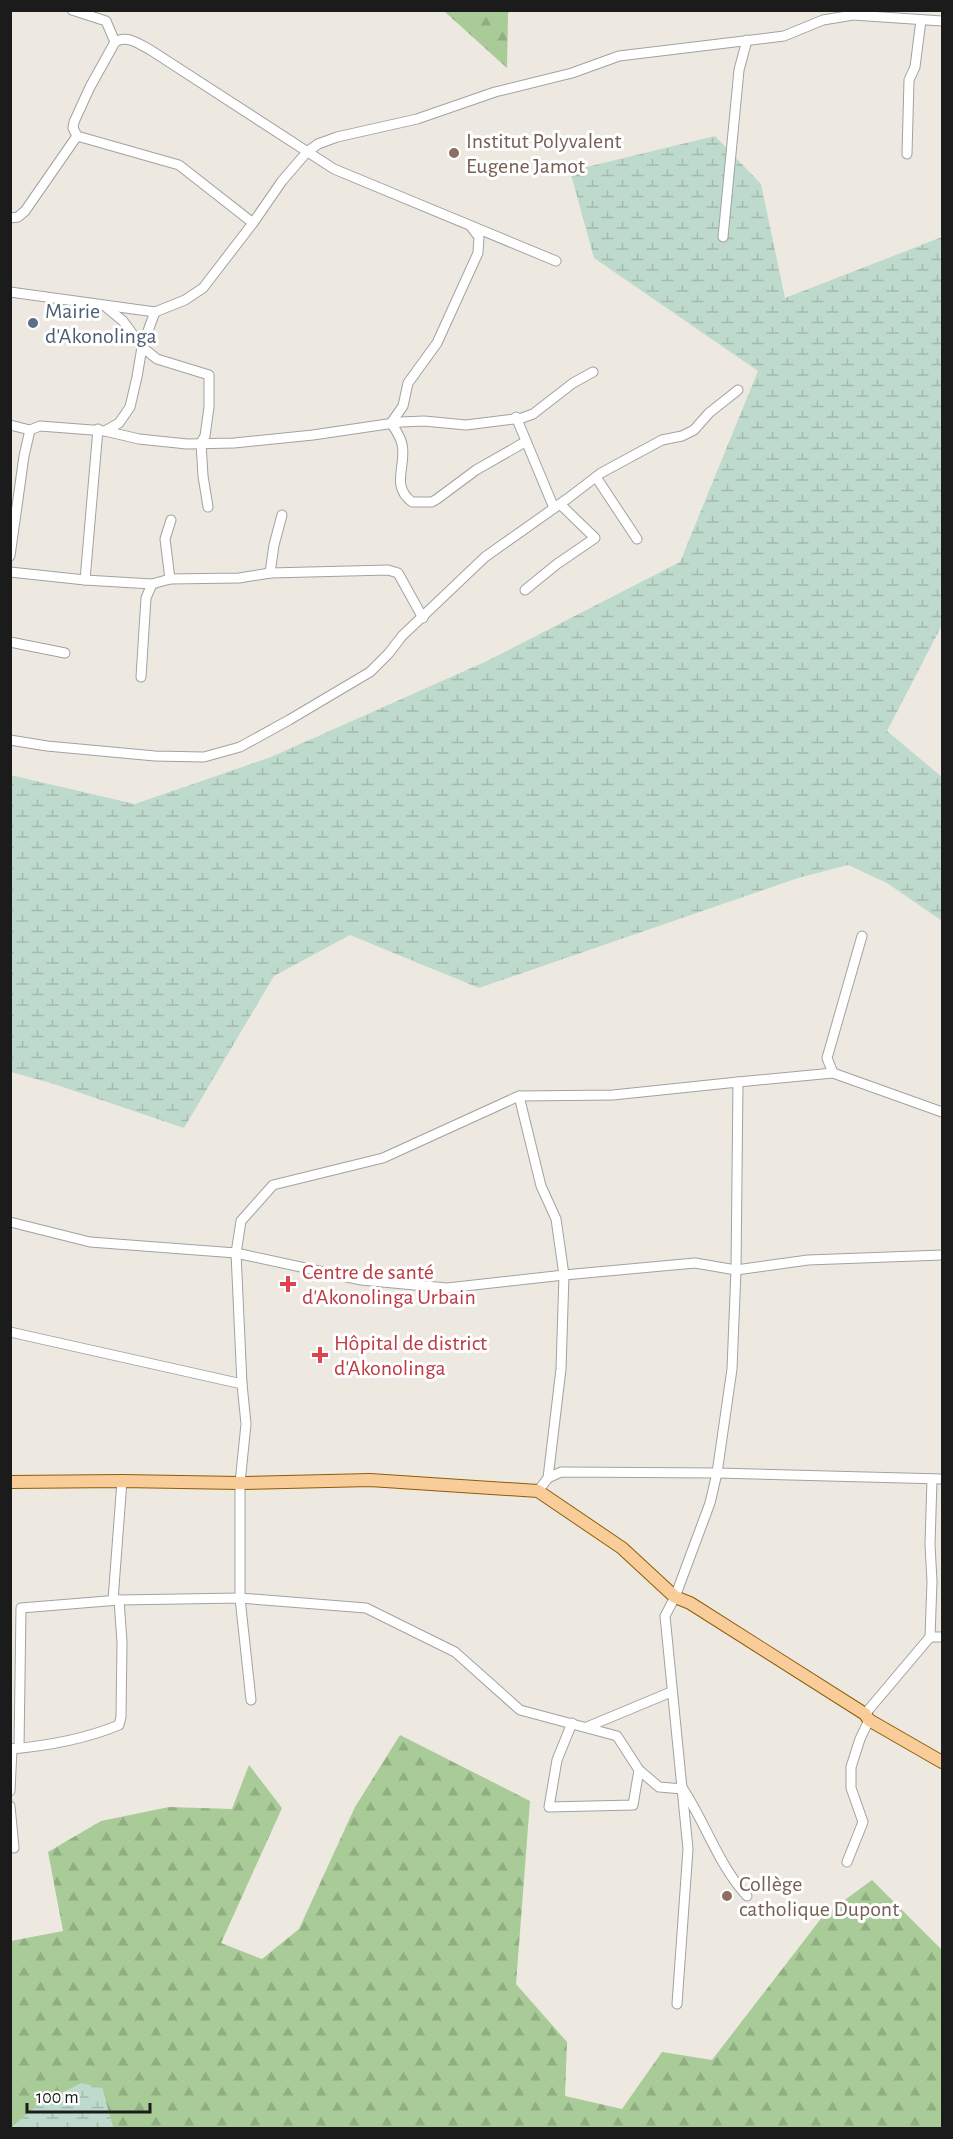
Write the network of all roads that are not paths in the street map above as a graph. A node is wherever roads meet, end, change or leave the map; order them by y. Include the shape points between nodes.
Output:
1 (72, 10) edge
2 (102, 10) edge
3 (838, 14) edge
4 (921, 20) junction
5 (106, 21) junction
6 (942, 21) edge
7 (747, 40) junction
8 (115, 42) junction
9 (77, 136) junction
10 (307, 152) junction
11 (907, 154) dead end
12 (10, 218) edge
13 (253, 223) junction
14 (467, 225) junction
15 (723, 237) dead end
16 (556, 261) dead end
17 (10, 292) edge
18 (106, 307) junction
19 (155, 312) junction
20 (142, 347) junction
21 (593, 372) dead end
22 (738, 390) dead end
23 (516, 417) junction
24 (391, 423) junction
25 (10, 425) edge
26 (30, 430) junction
27 (102, 430) junction
28 (525, 442) junction
29 (201, 443) junction
30 (596, 477) junction
31 (557, 506) junction
32 (208, 507) dead end
33 (282, 515) dead end
34 (171, 520) dead end
35 (637, 539) dead end
36 (10, 556) edge
37 (10, 572) edge
38 (270, 573) junction
39 (170, 579) junction
40 (85, 580) junction
41 (152, 584) junction
42 (525, 590) dead end
43 (423, 618) junction
44 (10, 642) edge
45 (65, 653) dead end
46 (141, 677) dead end
47 (10, 740) edge
48 (862, 936) dead end
49 (833, 1073) junction
50 (738, 1082) junction
51 (519, 1096) junction
52 (942, 1112) edge
53 (10, 1222) edge
54 (236, 1253) junction
55 (942, 1255) edge
56 (736, 1270) junction
57 (564, 1275) junction
58 (10, 1332) edge
59 (242, 1384) junction
60 (717, 1473) junction
61 (548, 1478) junction
62 (932, 1479) junction
63 (942, 1479) edge
64 (122, 1480) junction
65 (10, 1482) edge
66 (240, 1483) junction
67 (538, 1491) junction
68 (675, 1597) junction
69 (240, 1598) junction
70 (116, 1600) junction
71 (930, 1637) junction
72 (942, 1637) edge
73 (671, 1692) junction
74 (251, 1700) dead end
75 (867, 1717) junction
76 (572, 1723) junction
77 (586, 1727) junction
78 (14, 1749) edge
79 (942, 1762) edge
80 (639, 1770) junction
81 (684, 1789) junction
82 (10, 1791) edge
83 (10, 1806) edge
84 (14, 1848) dead end
85 (847, 1862) dead end
86 (747, 1896) dead end
87 (677, 2004) dead end

1 - 5 street
2 - 5 street
3 - 4 street
3 - 7 street via 784,36
4 - 6 street
4 - 11 street via 915,67 909,81
5 - 8 street
7 - 10 street via 619,56 417,119 337,137
7 - 15 street via 739,70
8 - 9 street via 74,122
8 - 10 street via 129,39 153,51
9 - 12 street via 25,211
9 - 13 street via 179,165
10 - 13 street
10 - 14 street via 334,169
13 - 19 street via 202,288
14 - 16 street
14 - 24 street via 481,242 478,253 437,343 408,383 403,406
17 - 18 street
18 - 19 street
18 - 20 street via 123,321
19 - 20 street
20 - 27 street via 130,407 119,423
20 - 29 street via 157,359 209,375 209,407
21 - 23 street via 533,414
22 - 30 street via 709,412 694,430 662,440
23 - 24 street via 466,425
23 - 28 street
24 - 28 street via 403,446 401,489 412,502 432,502 476,470
24 - 29 street via 234,443
25 - 26 street
26 - 27 street via 40,426
26 - 36 street
27 - 29 street via 139,439
27 - 40 street
28 - 31 street
29 - 32 street
30 - 31 street
30 - 35 street
31 - 42 street via 595,538
31 - 43 street via 485,556
33 - 38 street
34 - 39 street via 165,539
37 - 40 street
38 - 39 street via 239,578
38 - 43 street via 395,571
39 - 41 street
40 - 41 street
41 - 46 street via 146,598
43 - 47 street via 370,672 279,726 219,754 154,756
44 - 45 street
48 - 49 street via 827,1058
49 - 50 street
49 - 52 street
50 - 51 street via 613,1095
50 - 56 street
51 - 54 street via 383,1158 273,1185 241,1221
51 - 57 street via 541,1186 556,1219
53 - 54 street via 90,1242
54 - 57 street via 361,1280 447,1288
54 - 59 street
55 - 56 street via 808,1260
56 - 57 street via 695,1263
56 - 60 street via 732,1369
57 - 61 street via 561,1369
58 - 59 street
59 - 66 street via 246,1424
60 - 61 street via 561,1472
60 - 62 street
60 - 68 street
61 - 67 street
62 - 63 street
62 - 71 street
64 - 65 main road
64 - 66 main road
64 - 70 street
66 - 67 main road via 370,1480
66 - 69 street
67 - 68 main road via 622,1548
68 - 73 street via 665,1616
68 - 75 main road
69 - 70 street
69 - 74 street
69 - 76 street via 366,1608 455,1652 520,1710
70 - 78 street via 122,1642 118,1725 98,1734
70 - 78 street via 21,1608
71 - 72 street
71 - 75 street
73 - 77 street
73 - 81 street
75 - 79 main road
75 - 85 street via 851,1767 851,1788 863,1822
76 - 77 street
76 - 80 street via 558,1760 549,1807 633,1805
77 - 80 street via 617,1736
78 - 82 street
80 - 81 street via 659,1787
81 - 86 street via 735,1883
81 - 87 street via 688,1849
83 - 84 street

